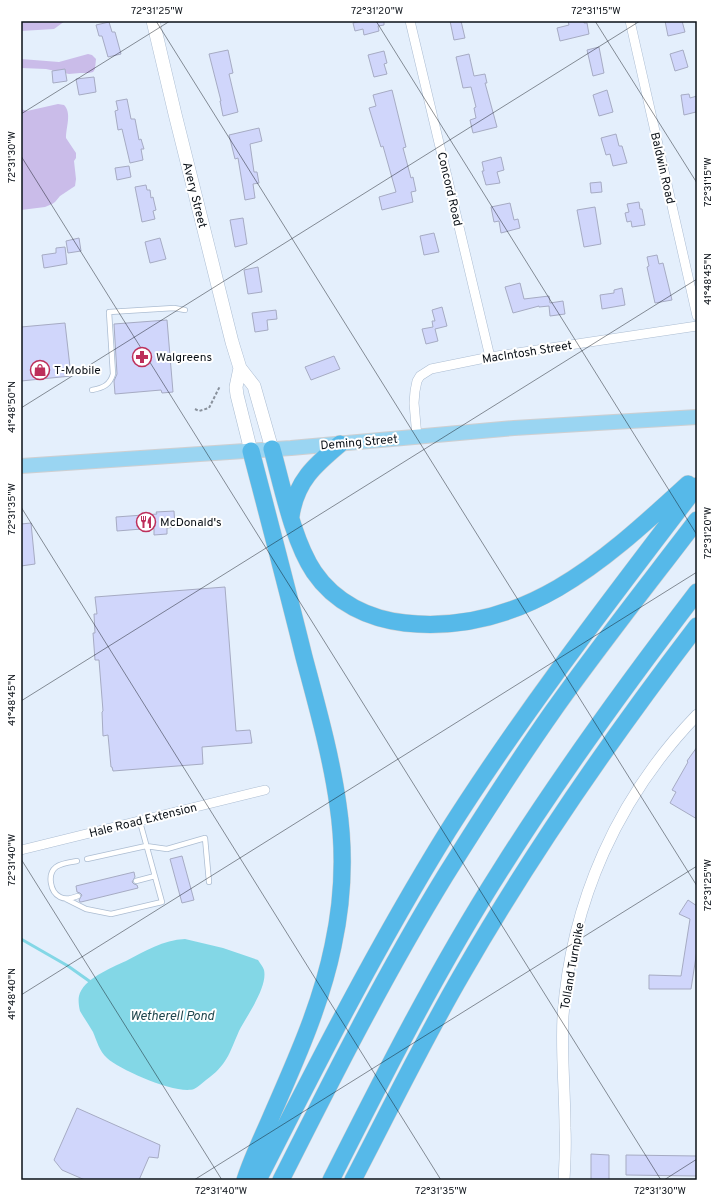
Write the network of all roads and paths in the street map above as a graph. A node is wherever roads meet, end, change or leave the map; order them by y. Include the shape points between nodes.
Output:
1 (153, 21) edge
2 (410, 21) edge
3 (630, 21) edge
4 (185, 310) dead end
5 (697, 316) edge
6 (697, 326) edge
7 (490, 357) junction
8 (240, 368) junction
9 (220, 386) dead end
10 (92, 390) dead end
11 (195, 409) dead end
12 (697, 417) edge
13 (417, 437) junction
14 (340, 444) junction
15 (272, 449) junction
16 (251, 451) junction
17 (21, 466) edge
18 (697, 476) edge
19 (697, 486) edge
20 (291, 518) junction
21 (697, 520) edge
22 (697, 592) edge
23 (697, 626) edge
24 (697, 714) edge
25 (265, 790) dead end
26 (140, 822) junction
27 (146, 846) junction
28 (21, 850) edge
29 (88, 859) dead end
30 (77, 861) dead end
31 (154, 876) junction
32 (136, 881) dead end
33 (209, 882) dead end
34 (78, 896) dead end
35 (66, 899) junction
36 (245, 1180) edge
37 (258, 1180) edge
38 (281, 1180) edge
39 (331, 1180) edge
40 (353, 1180) edge
41 (564, 1180) edge

1 - 8 main road, Avery Street
2 - 7 street, Concord Road
3 - 5 street, Baldwin Road
4 - 10 lane via 174,308 109,312 113,374 106,386
6 - 7 street, MacIntosh Street
7 - 13 street, MacIntosh Street via 436,367 420,376 416,384 414,403
8 - 15 main road, Avery Street via 254,386
8 - 16 main road, Avery Street via 236,395
9 - 11 path via 209,408 199,411
12 - 13 main road, Deming Street via 514,428
13 - 14 main road, Deming Street
14 - 15 main road, Deming Street
14 - 20 highway via 304,479 296,496
15 - 16 main road, Deming Street
15 - 20 highway
16 - 17 main road, Deming Street
16 - 36 highway via 331,767 338,806 342,857 339,914 322,990
18 - 20 highway via 615,549 552,591 494,615 448,624 400,622 373,616 349,606 313,571 302,550
19 - 37 highway via 553,676 452,826 369,966
21 - 38 highway via 553,711 445,876 364,1019
22 - 39 highway via 596,728 500,870 426,998
23 - 40 highway via 605,750 497,914 430,1030
24 - 41 street, Tolland Turnpike via 645,776 613,831 591,883 578,924 563,1016 566,1128
25 - 26 street, Hale Road Extension
26 - 27 lane
26 - 28 street, Hale Road Extension
27 - 29 lane
27 - 31 lane
27 - 33 lane via 167,849 205,838
30 - 35 lane via 60,864 51,877 56,895
31 - 32 lane
31 - 35 lane via 162,902 111,914 86,909
34 - 35 lane

